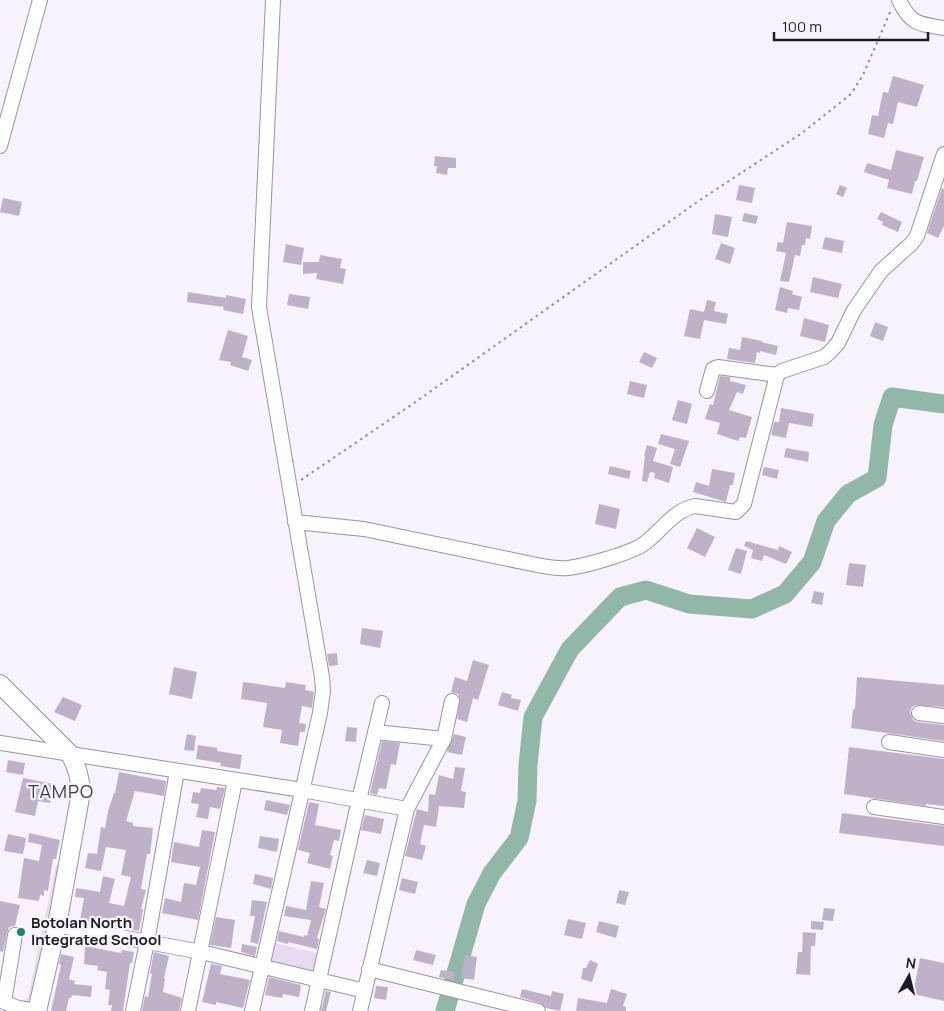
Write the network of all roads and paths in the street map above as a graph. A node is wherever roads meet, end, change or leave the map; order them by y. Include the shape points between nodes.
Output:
1 (40, 0) edge
2 (273, 0) edge
3 (895, 4) edge
4 (944, 28) edge
5 (0, 146) edge
6 (944, 154) edge
7 (777, 375) junction
8 (706, 391) dead end
9 (289, 489) junction
10 (295, 522) junction
11 (0, 684) edge
12 (452, 701) dead end
13 (382, 703) dead end
14 (919, 713) dead end
15 (944, 716) edge
16 (375, 732) junction
17 (444, 739) junction
18 (889, 742) dead end
19 (0, 743) edge
20 (944, 750) edge
21 (70, 754) junction
22 (177, 771) junction
23 (235, 781) junction
24 (302, 790) junction
25 (359, 800) junction
26 (874, 807) dead end
27 (407, 810) junction
28 (944, 817) edge
29 (57, 925) junction
30 (16, 935) dead end
31 (147, 942) junction
32 (201, 952) junction
33 (262, 968) junction
34 (370, 969) junction
35 (318, 980) junction
36 (365, 991) junction
37 (2, 1002) edge
38 (38, 1011) edge
39 (134, 1011) edge
40 (188, 1011) edge
41 (252, 1011) edge
42 (312, 1011) edge
43 (360, 1011) edge
44 (538, 1011) edge

1 - 5 street
2 - 9 street via 259,307
3 - 4 street via 916,23
3 - 9 path via 852,94 802,133 700,200
6 - 7 street via 917,236 881,271 854,310 838,343 824,357
7 - 8 street via 718,367 713,370
7 - 10 street via 744,504 740,509 731,512 695,506 688,508 644,544 614,556 569,568 550,567 364,529
9 - 10 street
10 - 24 street via 323,691
11 - 21 main road
12 - 17 street
13 - 16 street
14 - 15 street
16 - 17 street
16 - 25 street
17 - 27 street
18 - 20 street
19 - 21 street
21 - 22 street
21 - 29 main road via 76,764 81,792
22 - 23 street
22 - 31 street
23 - 24 street
23 - 32 street
24 - 25 street
24 - 33 street
25 - 27 street
25 - 35 street
26 - 28 street
27 - 34 street
29 - 31 street
29 - 38 main road
30 - 37 street
31 - 32 street
31 - 39 street
32 - 33 street
32 - 40 street
33 - 35 street
33 - 41 street
34 - 36 street
34 - 44 street
35 - 36 street
35 - 42 street
36 - 43 street
37 - 38 street

